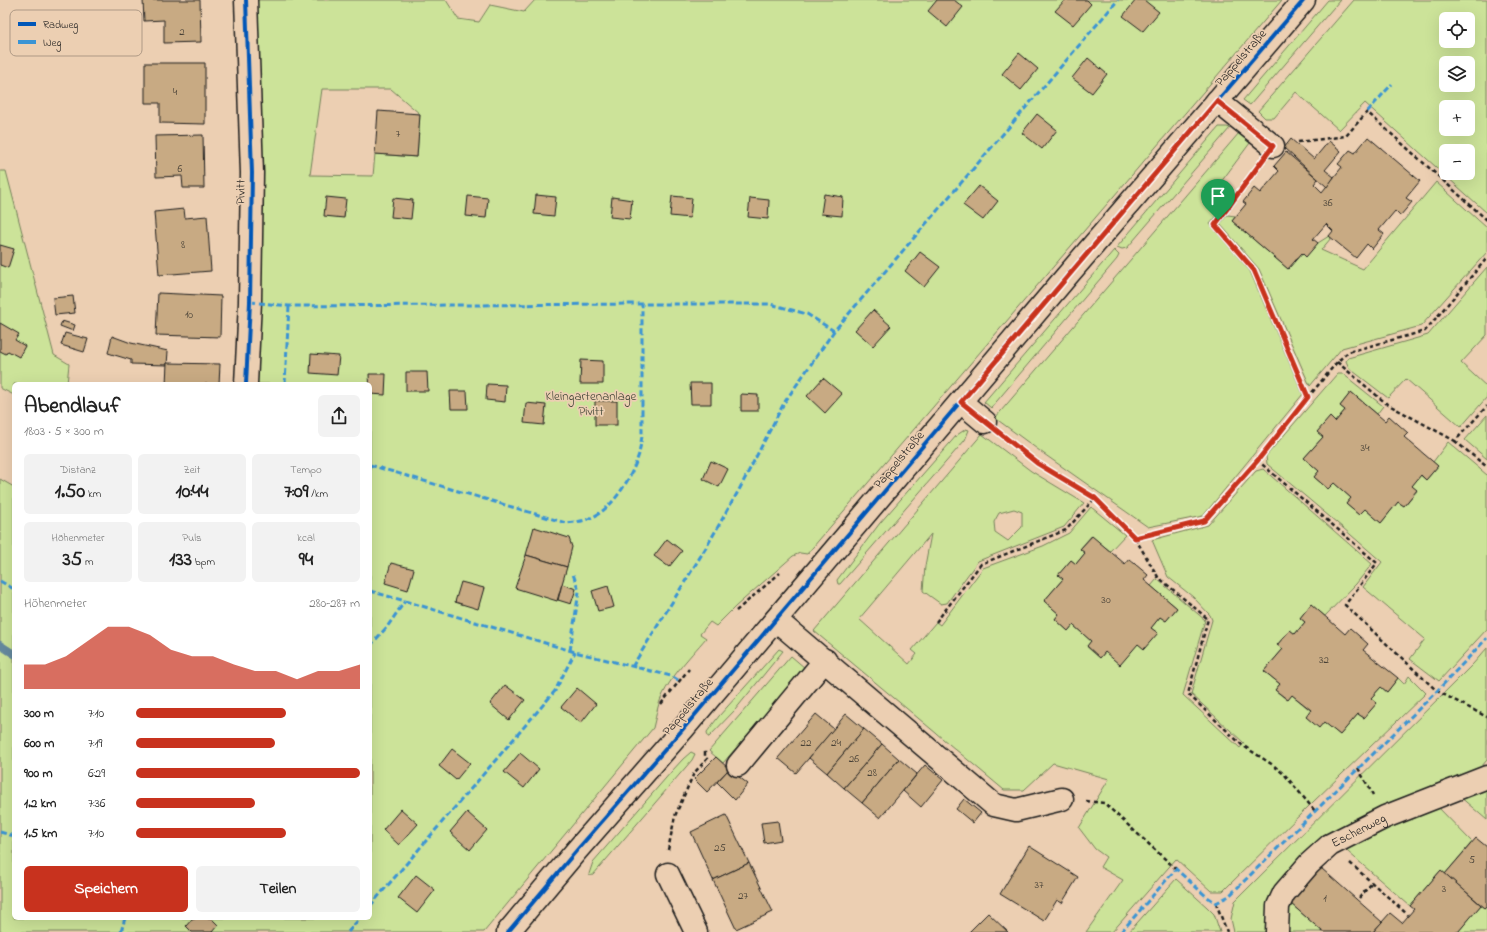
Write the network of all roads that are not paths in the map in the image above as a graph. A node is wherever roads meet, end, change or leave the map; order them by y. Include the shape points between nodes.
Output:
1 (246, 0) edge
2 (1304, 0) edge
3 (1217, 101) junction
4 (1273, 146) road end
5 (246, 382) edge
6 (961, 402) junction
7 (985, 422) road end
8 (776, 620) junction
9 (825, 660) junction
10 (738, 765) dead end
11 (1487, 777) edge
12 (1062, 799) road end
13 (668, 874) road end
14 (508, 932) edge
15 (696, 932) edge
16 (1277, 932) edge

1 - 5 street, Pivitt via 252,173
2 - 3 street, Pappelstraße
3 - 4 street
3 - 6 street, Pappelstraße
6 - 7 street
6 - 8 street, Pappelstraße
8 - 9 street
8 - 14 street, Pappelstraße
9 - 10 street
9 - 12 street via 994,805 1016,810
11 - 16 street, Eschenweg via 1385,817 1330,845 1309,864 1284,893 1278,906
13 - 15 street

